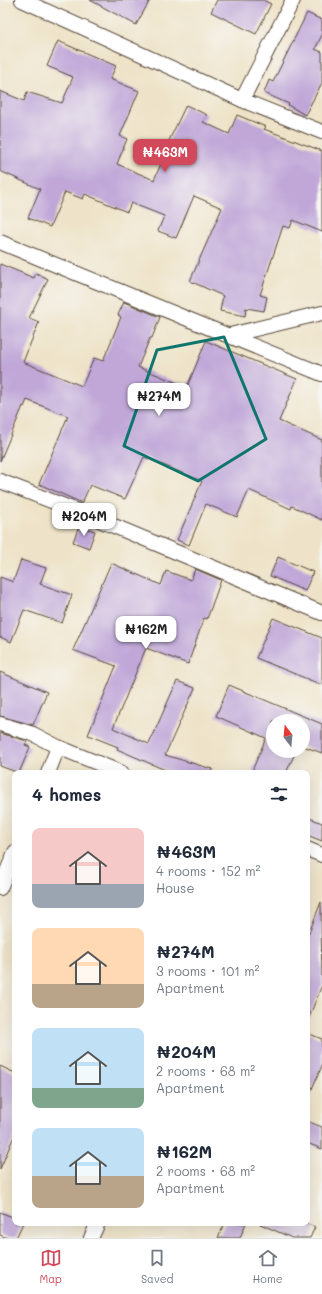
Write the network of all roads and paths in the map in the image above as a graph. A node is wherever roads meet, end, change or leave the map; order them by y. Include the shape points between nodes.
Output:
1 (22, 0) edge
2 (292, 0) edge
3 (242, 100) junction
4 (322, 132) edge
5 (0, 242) edge
6 (322, 312) edge
7 (230, 335) junction
8 (322, 374) edge
9 (0, 481) edge
10 (322, 613) edge
11 (0, 724) edge
12 (58, 747) junction
13 (49, 770) edge
14 (115, 770) edge
15 (310, 850) edge
16 (322, 856) edge
17 (12, 859) edge
18 (0, 888) edge
19 (97, 1226) edge
20 (91, 1238) edge

1 - 3 street
2 - 3 street
3 - 4 street
5 - 7 street
6 - 7 street
7 - 8 street
9 - 10 street
11 - 12 street via 33,734
12 - 13 street
12 - 14 street
15 - 16 street
17 - 18 street
19 - 20 street

